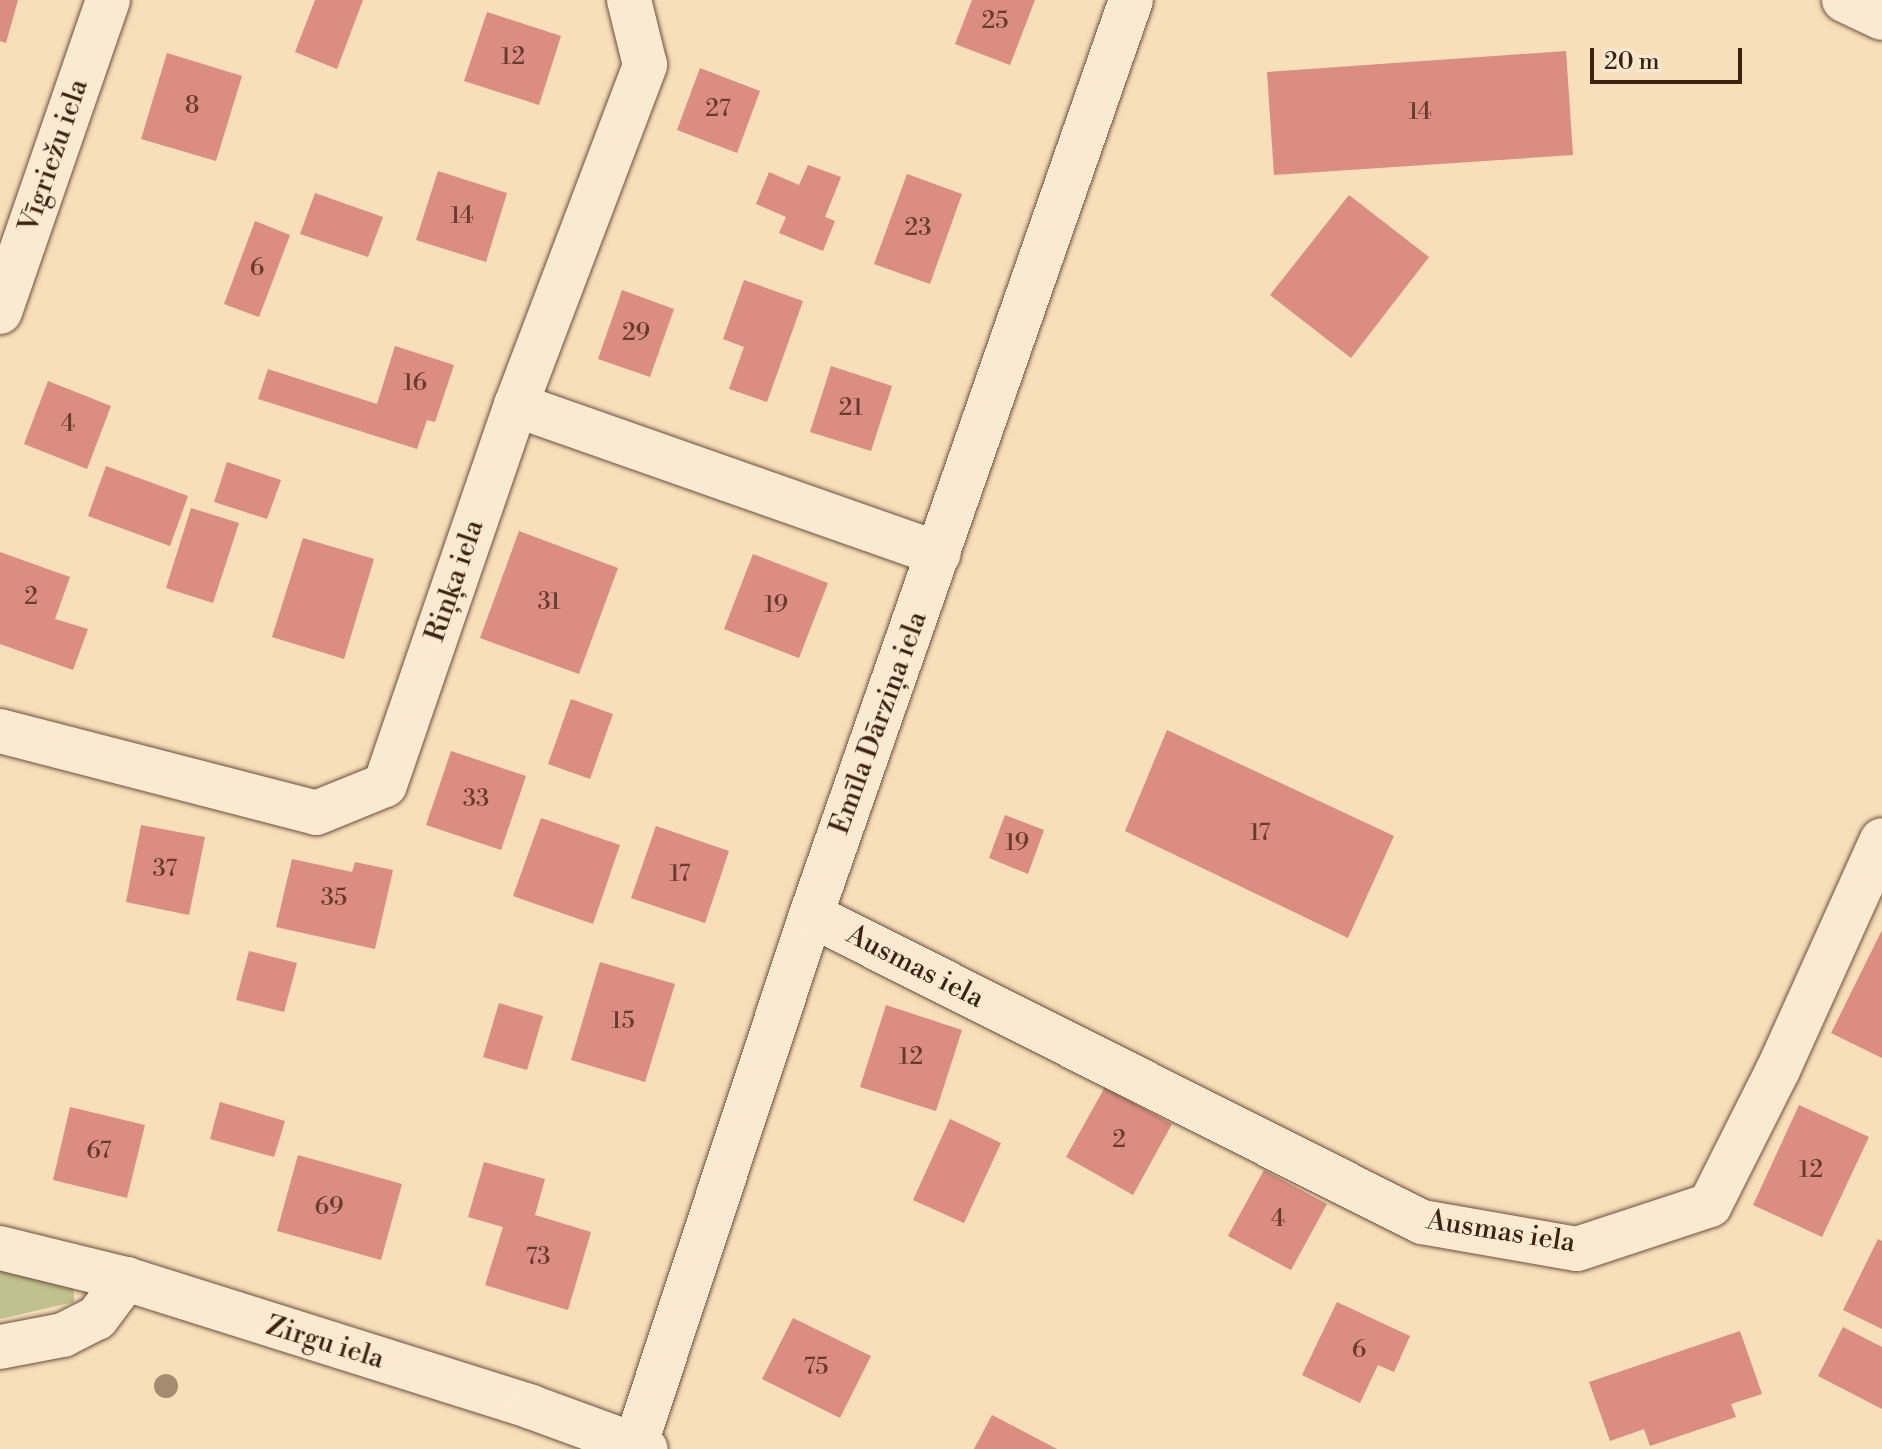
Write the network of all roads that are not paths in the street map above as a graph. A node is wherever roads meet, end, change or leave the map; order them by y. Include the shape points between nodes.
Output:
1 (108, 0) edge
2 (629, 0) edge
3 (1131, 0) edge
4 (1844, 0) edge
5 (1882, 18) edge
6 (0, 312) edge
7 (516, 405) junction
8 (939, 554) junction
9 (0, 731) edge
10 (1882, 840) edge
11 (811, 915) junction
12 (0, 1248) edge
13 (126, 1279) junction
14 (0, 1347) edge
15 (639, 1447) edge

1 - 6 street, Vīgriežu iela
2 - 7 street, Riņķa iela via 645,65
3 - 8 street, Emīla Dārziņa iela
4 - 5 street
7 - 8 street
7 - 9 street, Riņķa iela via 385,785 316,813
8 - 11 street, Emīla Dārziņa iela
10 - 11 street, Ausmas iela via 1710,1205 1577,1249 1422,1222
11 - 15 street, Emīla Dārziņa iela
12 - 13 street, Zirgu iela
13 - 14 street via 97,1318 63,1335
13 - 15 street, Zirgu iela

